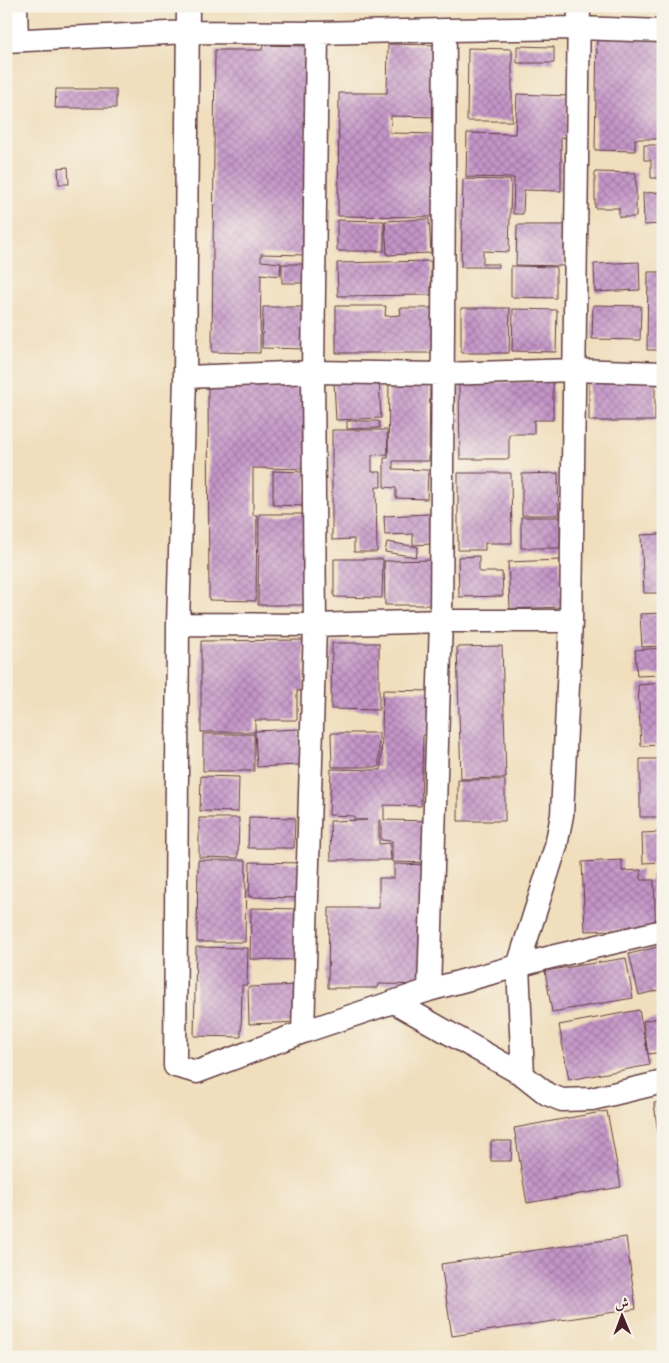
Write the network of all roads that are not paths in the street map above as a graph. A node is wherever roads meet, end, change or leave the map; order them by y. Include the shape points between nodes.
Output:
1 (16, 6) edge
2 (188, 6) edge
3 (579, 6) edge
4 (578, 28) junction
5 (445, 30) junction
6 (188, 32) junction
7 (663, 32) edge
8 (317, 33) junction
9 (12, 41) edge
10 (575, 370) junction
11 (313, 372) junction
12 (663, 373) edge
13 (442, 374) junction
14 (185, 377) junction
15 (571, 621) junction
16 (441, 622) junction
17 (178, 624) junction
18 (315, 625) junction
19 (663, 931) edge
20 (518, 966) junction
21 (429, 990) junction
22 (394, 1002) junction
23 (303, 1032) junction
24 (523, 1075) junction
25 (663, 1082) edge

1 - 9 street
2 - 6 street
3 - 4 street
4 - 5 street
4 - 7 street
4 - 10 street
5 - 8 street
5 - 13 street
6 - 8 street
6 - 9 street
6 - 14 street
8 - 11 street
10 - 12 street
10 - 13 street
10 - 15 street
11 - 13 street
11 - 14 street
11 - 18 street
13 - 16 street
14 - 17 street
15 - 16 street
15 - 20 street via 560,832
16 - 18 street
16 - 21 street
17 - 18 street
17 - 23 street via 175,1066 197,1072
18 - 23 street
19 - 20 street
20 - 21 street
20 - 24 street
21 - 22 street
22 - 23 street
22 - 24 street
24 - 25 street via 547,1094 568,1100 592,1099

